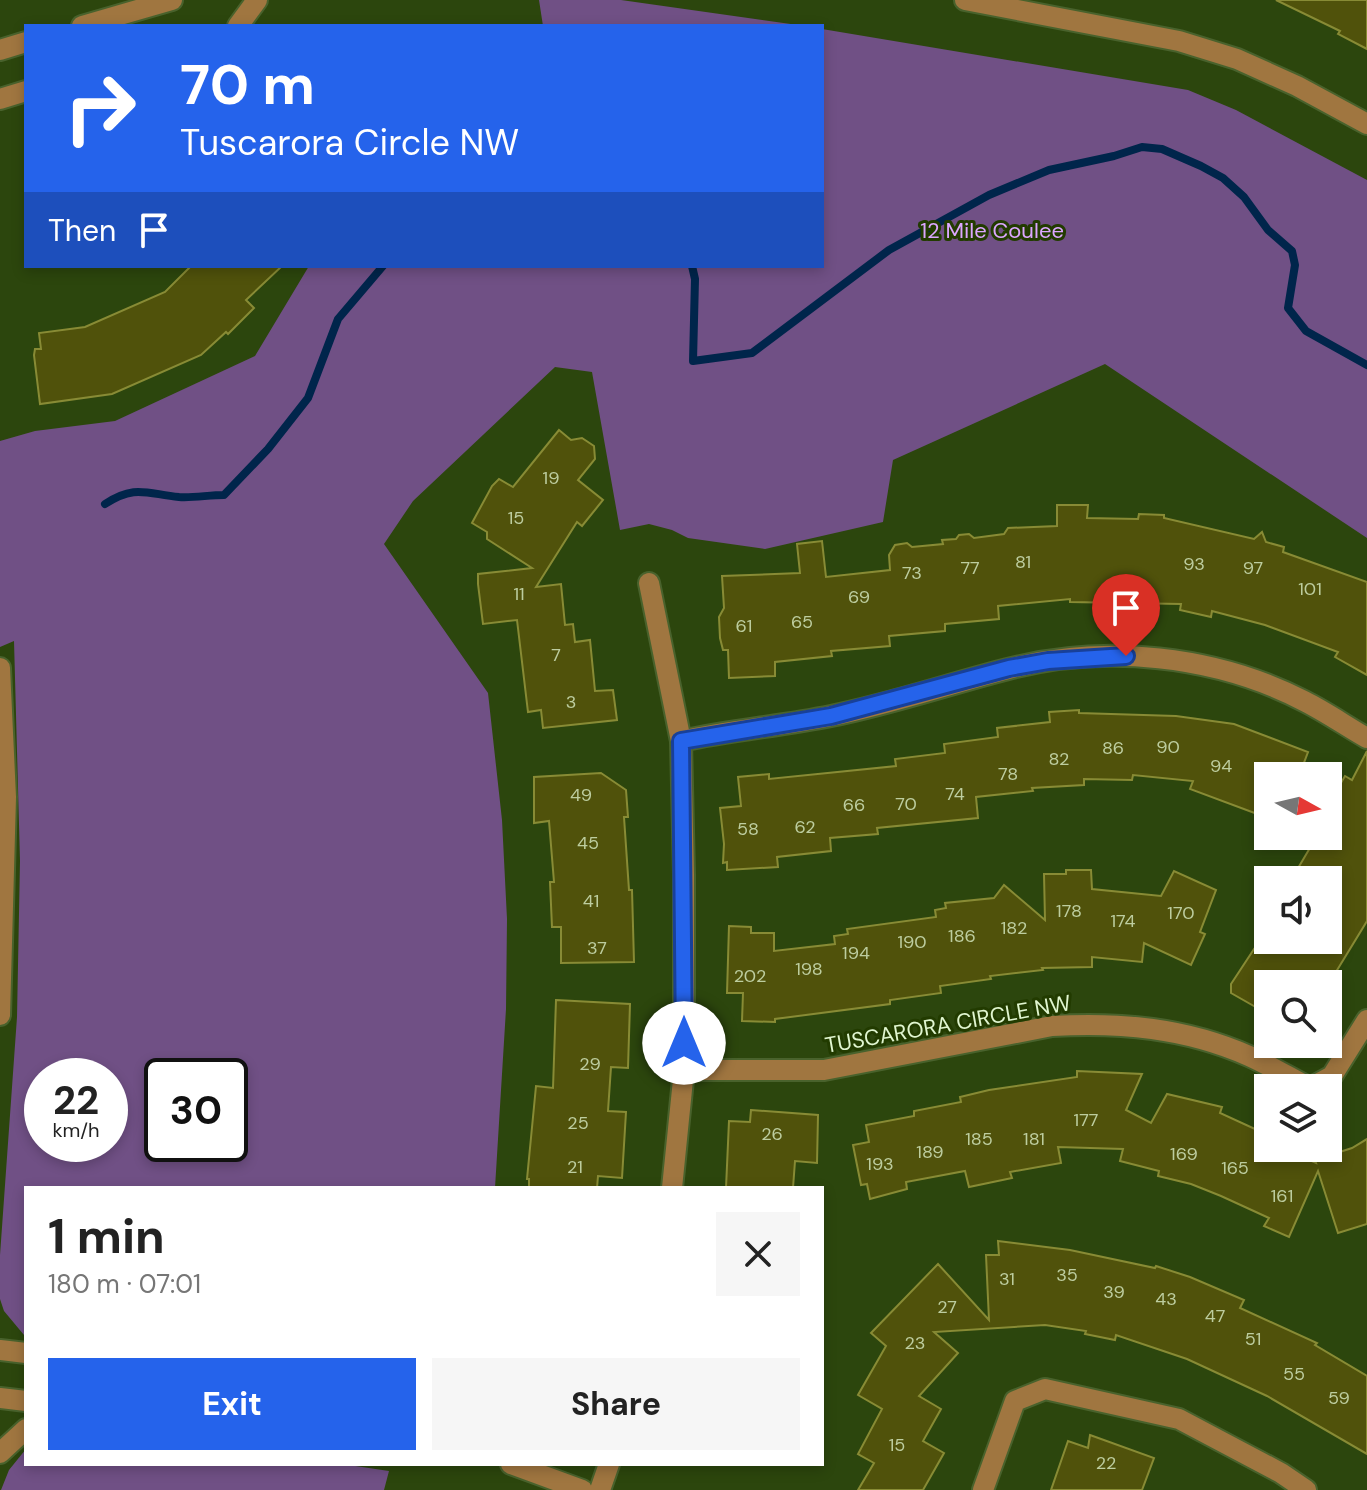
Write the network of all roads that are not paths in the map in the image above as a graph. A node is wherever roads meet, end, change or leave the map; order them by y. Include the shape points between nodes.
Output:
1 (172, 0) edge
2 (257, 0) edge
3 (973, 1) edge
4 (89, 24) edge
5 (239, 24) edge
6 (24, 43) edge
7 (0, 50) edge
8 (1367, 124) edge
9 (649, 583) dead end
10 (0, 668) edge
11 (1367, 738) edge
12 (681, 741) junction
13 (0, 1015) edge
14 (1367, 1020) edge
15 (684, 1070) junction
16 (672, 1186) edge
17 (0, 1350) edge
18 (24, 1353) edge
19 (0, 1398) edge
20 (24, 1401) edge
21 (24, 1431) edge
22 (0, 1453) edge
23 (516, 1466) edge
24 (608, 1466) edge
25 (582, 1490) edge
26 (600, 1490) edge
27 (983, 1490) edge
28 (1306, 1490) edge

1 - 4 street
2 - 5 street
3 - 8 street via 1222,54
6 - 7 street
9 - 12 street
10 - 13 street via 6,797
11 - 12 street via 1304,701 1238,675 1126,656 1009,668 831,716
12 - 15 street
14 - 15 street, TUSCARORA CIRCLE NW via 1332,1076 1310,1088 1250,1056 1193,1037 1126,1025 1052,1026 824,1070
15 - 16 street
17 - 18 street
19 - 20 street
21 - 22 street
23 - 25 street
24 - 26 street
27 - 28 street via 1015,1401 1045,1389 1179,1419

